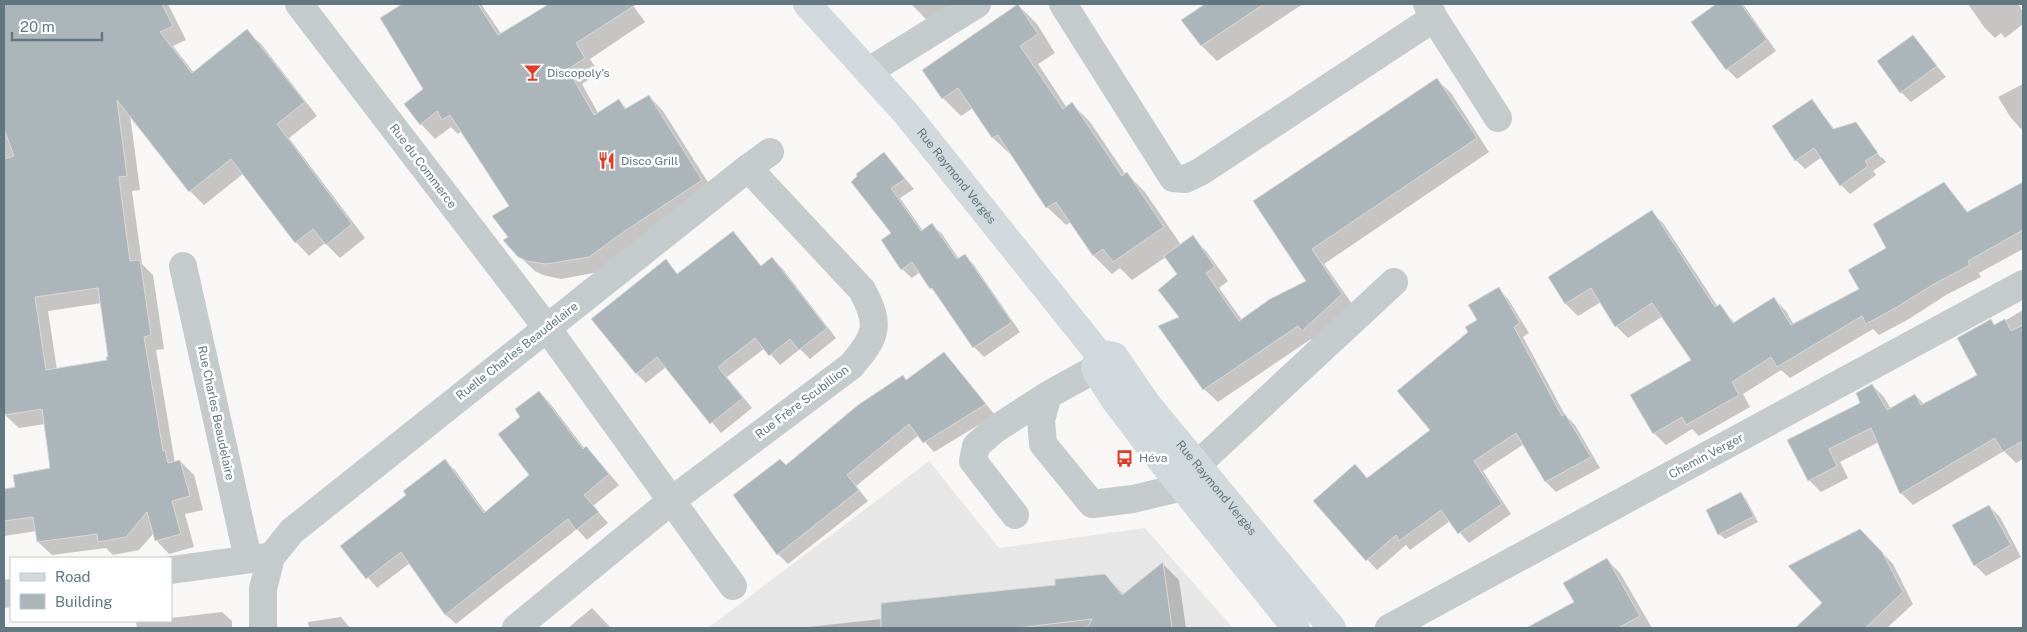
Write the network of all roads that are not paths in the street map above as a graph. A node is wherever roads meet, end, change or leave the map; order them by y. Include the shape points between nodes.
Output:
1 (299, 4) edge
2 (807, 4) edge
3 (977, 4) edge
4 (1063, 4) edge
5 (1430, 11) edge
6 (869, 71) junction
7 (1498, 118) dead end
8 (770, 152) dead end
9 (748, 168) junction
10 (184, 266) dead end
11 (1394, 282) dead end
12 (2023, 284) edge
13 (546, 328) junction
14 (1097, 361) junction
15 (1048, 396) junction
16 (1197, 465) junction
17 (1183, 488) junction
18 (671, 501) junction
19 (1015, 515) dead end
20 (259, 558) junction
21 (172, 570) edge
22 (733, 586) dead end
23 (262, 628) edge
24 (516, 628) edge
25 (1296, 628) edge
26 (1332, 628) edge
27 (1389, 628) edge

1 - 13 street, Rue du Commerce
2 - 6 main road, Rue Raymond Vergès
3 - 6 street
4 - 5 street via 1173,178 1186,179
5 - 7 street
6 - 14 main road, Rue Raymond Vergès via 986,210
8 - 9 street, Ruelle Charles Beaudelaire
9 - 13 street, Ruelle Charles Beaudelaire
9 - 18 street, Rue Frère Scubillion via 862,290 872,309 875,328 866,350 851,366
10 - 20 street, Rue Charles Beaudelaire
11 - 16 street
12 - 27 street, Chemin Verger
13 - 18 street
13 - 20 street, Ruelle Charles Beaudelaire
14 - 15 street
14 - 16 main road, Rue Raymond Vergès via 1114,356 1147,404
14 - 17 main road, Rue Raymond Vergès via 1114,399
15 - 17 street via 1041,420 1043,444 1092,504
15 - 19 street via 994,430 976,446 973,461
16 - 26 main road, Rue Raymond Vergès
17 - 25 main road, Rue Raymond Vergès
18 - 22 street
18 - 24 street, Rue Frère Scubillion
20 - 21 street
20 - 23 street, Ruelle Charles Beaudelaire via 263,589

